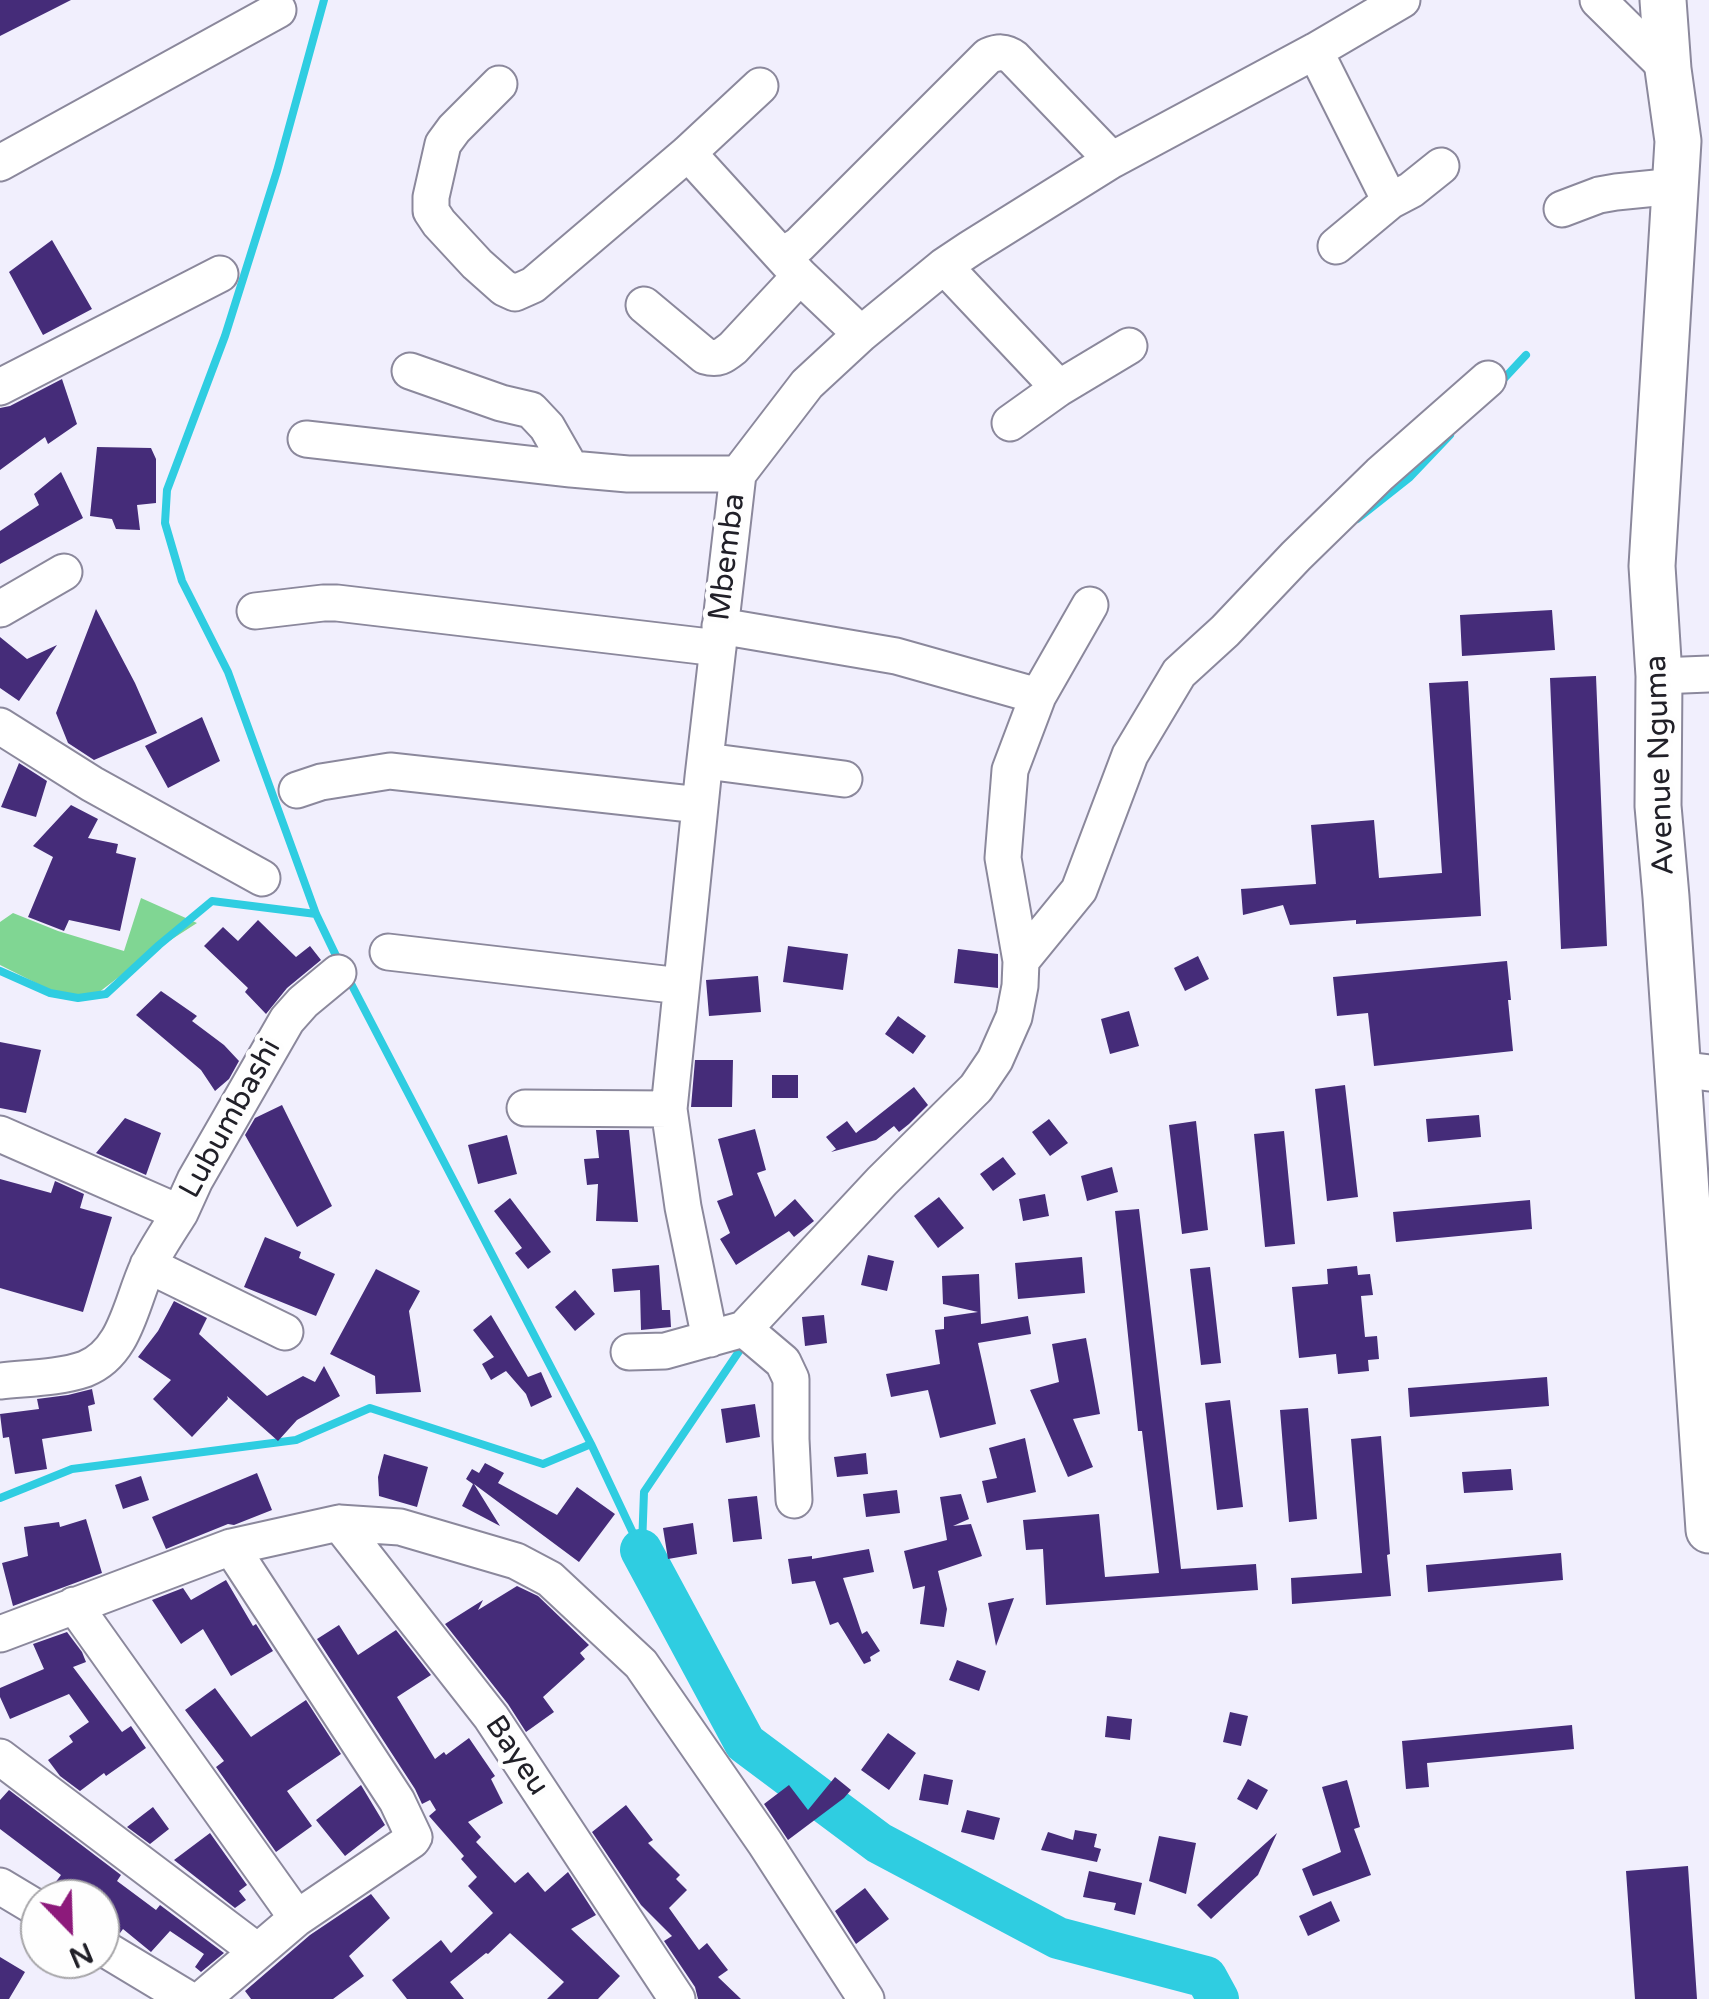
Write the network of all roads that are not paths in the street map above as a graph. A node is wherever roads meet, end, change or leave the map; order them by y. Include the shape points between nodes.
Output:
1 (1402, 0) edge
2 (1598, 0) edge
3 (1663, 0) edge
4 (278, 10) dead end
5 (1315, 51) junction
6 (1668, 69) junction
7 (498, 84) dead end
8 (760, 86) dead end
9 (688, 153) junction
10 (1112, 160) junction
11 (0, 163) edge
12 (1441, 166) dead end
13 (1676, 186) junction
14 (1390, 201) junction
15 (1562, 208) dead end
16 (1336, 246) dead end
17 (791, 266) junction
18 (944, 266) junction
19 (220, 274) dead end
20 (644, 305) dead end
21 (861, 334) junction
22 (1129, 346) dead end
23 (410, 372) dead end
24 (1488, 380) dead end
25 (0, 388) edge
26 (1059, 388) junction
27 (1010, 423) dead end
28 (306, 439) dead end
29 (571, 469) junction
30 (738, 474) junction
31 (64, 572) dead end
32 (1090, 606) dead end
33 (0, 609) edge
34 (255, 610) dead end
35 (719, 637) junction
36 (1709, 674) edge
37 (1659, 676) junction
38 (1038, 696) junction
39 (0, 726) edge
40 (706, 760) junction
41 (844, 779) dead end
42 (297, 790) dead end
43 (700, 805) junction
44 (262, 878) dead end
45 (388, 952) dead end
46 (1020, 961) junction
47 (338, 973) dead end
48 (681, 986) junction
49 (1693, 1071) edge
50 (525, 1108) dead end
51 (670, 1109) junction
52 (0, 1134) edge
53 (180, 1213) junction
54 (148, 1265) junction
55 (285, 1332) dead end
56 (710, 1338) junction
57 (755, 1338) junction
58 (628, 1352) dead end
59 (0, 1381) edge
60 (794, 1500) dead end
61 (340, 1523) junction
62 (1709, 1530) edge
63 (231, 1547) junction
64 (74, 1605) junction
65 (0, 1634) edge
66 (0, 1757) edge
67 (297, 1918) junction
68 (257, 1950) junction
69 (120, 1958) edge
70 (188, 1999) edge
71 (202, 1999) edge
72 (678, 1999) edge
73 (866, 1999) edge

1 - 5 street, Mbemba
2 - 6 street
3 - 6 main road, Avenue Nguma
4 - 11 street
5 - 10 street, Mbemba
5 - 14 street
6 - 13 main road, Avenue Nguma via 1678,141
7 - 9 street via 443,144 431,210 477,264 514,293
8 - 9 street
9 - 17 street
10 - 17 street via 1014,58 998,52 799,245
10 - 18 street, Mbemba
12 - 14 street
13 - 15 street via 1616,192
13 - 37 main road, Avenue Nguma via 1652,566
14 - 16 street
17 - 20 street via 734,348 714,359
17 - 21 street
18 - 21 street, Mbemba
18 - 26 street
19 - 25 street
21 - 30 street, Mbemba via 807,384
22 - 26 street
23 - 29 street via 531,410
24 - 46 street via 1380,474 1179,673 1130,755 1080,890
26 - 27 street
28 - 29 street
29 - 30 street
30 - 35 street, Mbemba
31 - 33 street
32 - 38 street
34 - 35 street via 350,604
35 - 38 street via 896,656
35 - 40 street, Mbemba
36 - 37 street
37 - 49 main road, Avenue Nguma via 1658,806
38 - 46 street via 1010,770 1003,858
39 - 44 street
40 - 41 street
40 - 43 street, Mbemba
42 - 43 street via 390,770
43 - 48 street, Mbemba
45 - 48 street
46 - 57 street via 1014,1018 996,1060 882,1181
47 - 53 street, Lubumbashi via 287,1020
48 - 51 street, Mbemba
49 - 62 main road, Avenue Nguma
50 - 51 street
51 - 56 street, Mbemba
52 - 53 street, Lubumbashi
53 - 54 street
54 - 55 street
54 - 59 street via 122,1333 99,1361 68,1373
56 - 57 street
56 - 58 street via 665,1351
57 - 60 street via 783,1362 791,1379
61 - 63 street
61 - 72 street, Bayeu via 490,1717
61 - 73 street via 419,1532 516,1561 550,1579 641,1664
63 - 64 street
63 - 67 street via 414,1833
64 - 65 street
64 - 67 street
66 - 68 street
67 - 68 street
68 - 71 street
69 - 70 street

